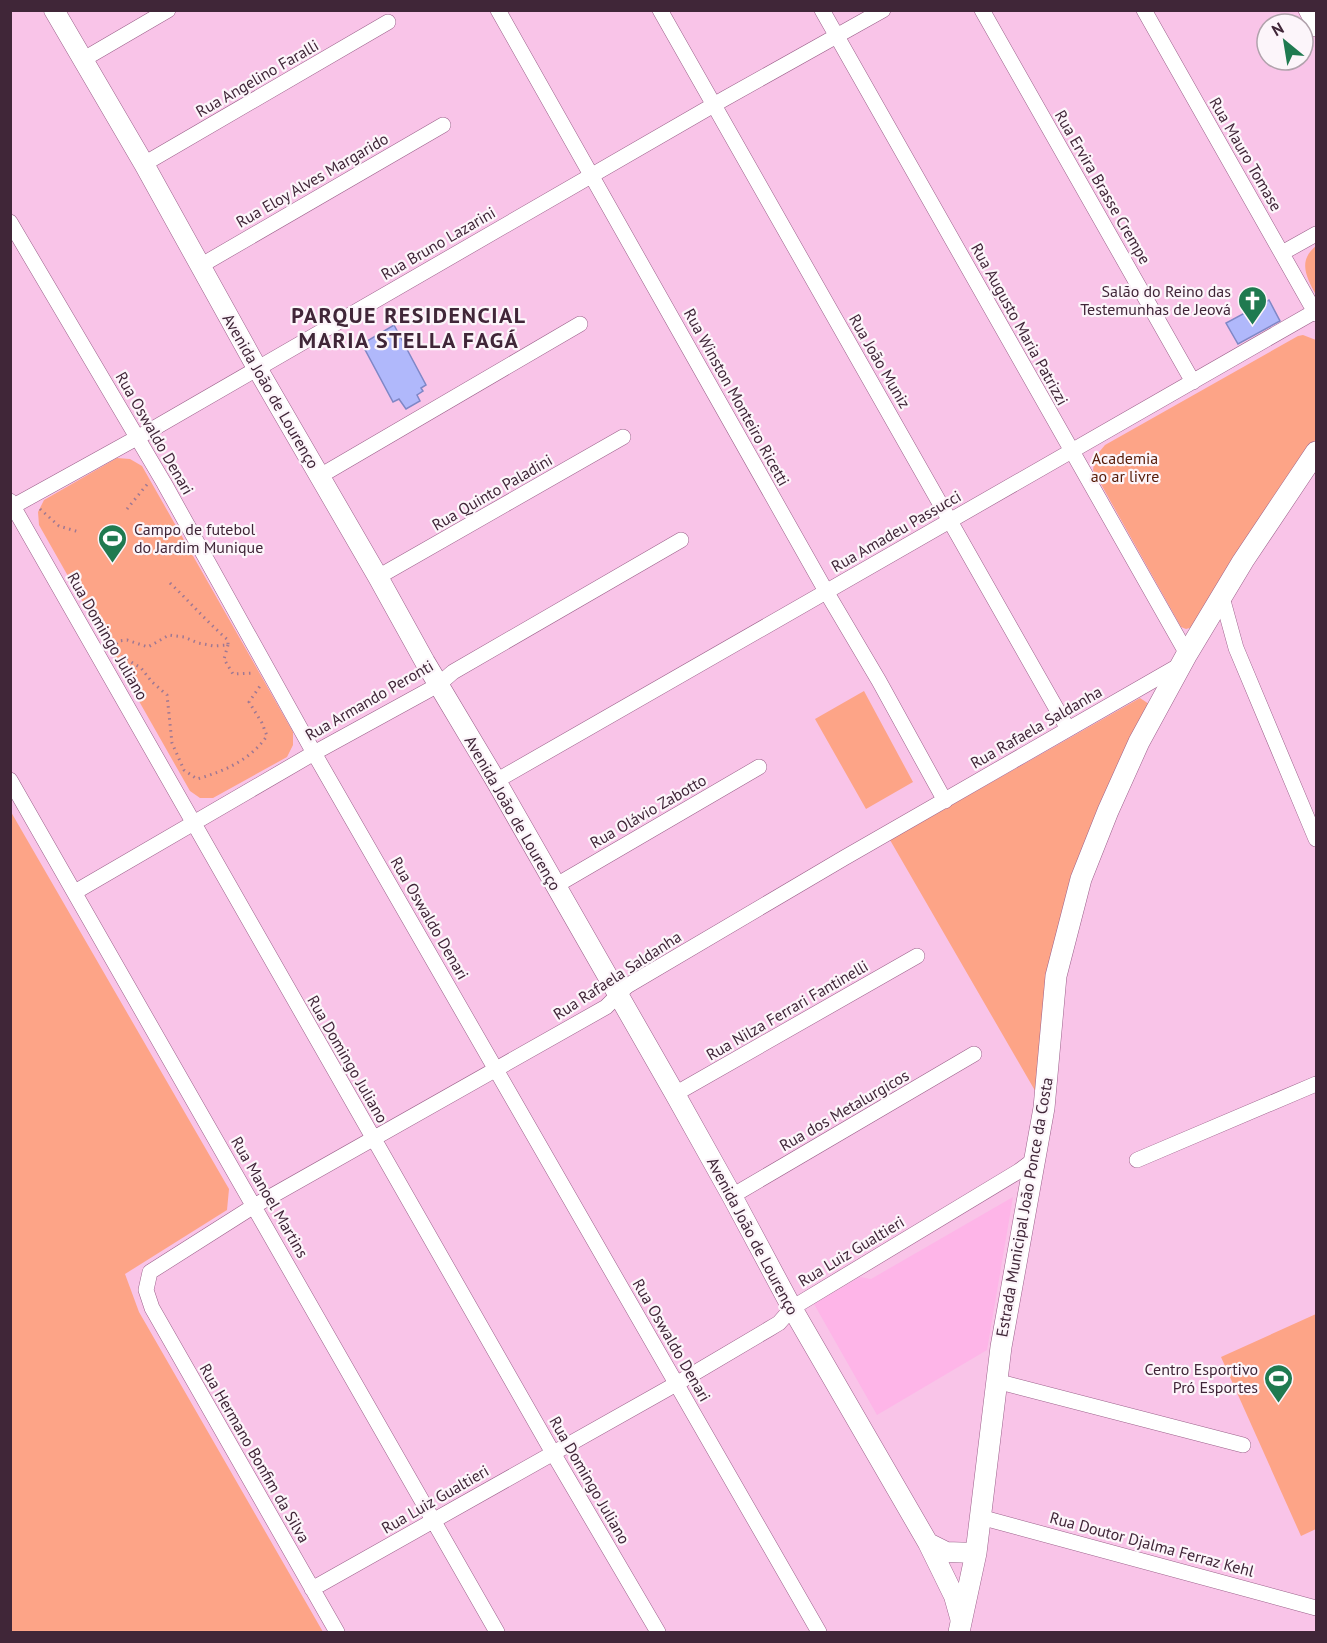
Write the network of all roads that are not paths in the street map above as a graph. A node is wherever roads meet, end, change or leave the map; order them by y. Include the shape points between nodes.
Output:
1 (54, 10) edge
2 (168, 10) edge
3 (498, 10) edge
4 (660, 10) edge
5 (822, 10) edge
6 (883, 10) edge
7 (982, 10) edge
8 (1144, 10) edge
9 (1306, 10) edge
10 (388, 22) dead end
11 (1317, 29) edge
12 (837, 36) junction
13 (84, 59) junction
14 (713, 105) junction
15 (443, 125) dead end
16 (144, 164) junction
17 (592, 175) junction
18 (10, 222) edge
19 (1317, 234) edge
20 (1282, 253) junction
21 (200, 266) junction
22 (1315, 313) edge
23 (580, 324) dead end
24 (257, 368) junction
25 (1193, 382) junction
26 (623, 437) dead end
27 (136, 438) junction
28 (1072, 452) junction
29 (1317, 452) edge
30 (320, 476) junction
31 (11, 505) edge
32 (950, 520) junction
33 (681, 540) dead end
34 (378, 577) junction
35 (827, 593) junction
36 (1222, 597) junction
37 (1185, 659) junction
38 (438, 685) junction
39 (1068, 729) junction
40 (314, 753) junction
41 (759, 767) dead end
42 (10, 780) edge
43 (496, 781) junction
44 (945, 801) junction
45 (194, 823) junction
46 (1317, 839) edge
47 (555, 886) junction
48 (75, 892) junction
49 (917, 956) dead end
50 (618, 997) junction
51 (974, 1054) dead end
52 (496, 1069) junction
53 (1317, 1084) edge
54 (675, 1094) junction
55 (373, 1139) junction
56 (1035, 1159) junction
57 (1137, 1160) dead end
58 (732, 1196) junction
59 (254, 1206) junction
60 (146, 1290) joint
61 (792, 1308) junction
62 (996, 1381) junction
63 (676, 1384) junction
64 (1243, 1445) dead end
65 (553, 1453) junction
66 (980, 1517) junction
67 (432, 1521) junction
68 (928, 1543) junction
69 (976, 1553) junction
70 (312, 1589) junction
71 (1316, 1607) edge
72 (959, 1629) edge
73 (337, 1632) edge
74 (497, 1632) edge
75 (658, 1632) edge
76 (819, 1632) edge

1 - 13 street, Avenida João de Lourenço
2 - 13 street
3 - 17 street, Rua Winston Monteiro Ricetti
4 - 14 street, Rua João Muniz
5 - 12 street, Rua Augusto Maria Patrizzi
6 - 12 street, Rua Bruno Lazarini
7 - 25 street, Rua Ervira Brasse Crempe
8 - 20 street, Rua Mauro Tomase
9 - 11 street
10 - 16 street, Rua Angelino Faralli
12 - 14 street, Rua Bruno Lazarini
12 - 28 street, Rua Augusto Maria Patrizzi
13 - 16 street, Avenida João de Lourenço
14 - 17 street, Rua Bruno Lazarini
14 - 32 street, Rua João Muniz
15 - 21 street, Rua Eloy Alves Margarido
16 - 21 street, Avenida João de Lourenço
17 - 24 street, Rua Bruno Lazarini
17 - 35 street, Rua Winston Monteiro Ricetti
18 - 27 street, Rua Oswaldo Denari
19 - 20 street
20 - 22 street, Rua Mauro Tomase
21 - 24 street, Avenida João de Lourenço
22 - 25 street, Rua Amadeu Passucci
23 - 30 street
24 - 27 street, Rua Bruno Lazarini
24 - 30 street, Avenida João de Lourenço
25 - 28 street, Rua Amadeu Passucci
26 - 34 street, Rua Quinto Paladini
27 - 31 street, Rua Bruno Lazarini
27 - 40 street, Rua Oswaldo Denari
28 - 32 street, Rua Amadeu Passucci
28 - 37 street, Rua Augusto Maria Patrizzi
29 - 36 main road, Estrada Municipal João Ponce da Costa
30 - 34 street, Avenida João de Lourenço
31 - 45 street, Rua Domingo Juliano
32 - 35 street, Rua Amadeu Passucci
32 - 39 street, Rua João Muniz
33 - 38 street, Rua Armando Peronti via 453,672
34 - 38 street, Avenida João de Lourenço
35 - 43 street, Rua Amadeu Passucci
35 - 44 street, Rua Winston Monteiro Ricetti
36 - 37 main road, Estrada Municipal João Ponce da Costa
36 - 46 street via 1236,648
37 - 39 street, Rua Rafaela Saldanha
37 - 56 main road, Estrada Municipal João Ponce da Costa via 1139,742 1081,879 1056,976 1044,1108
38 - 40 street, Rua Armando Peronti
38 - 43 street, Avenida João de Lourenço
39 - 44 street, Rua Rafaela Saldanha
40 - 45 street, Rua Armando Peronti
40 - 52 street, Rua Oswaldo Denari
41 - 47 street, Rua Olávio Zabotto
42 - 48 street, Rua Manoel Martins
43 - 47 street, Avenida João de Lourenço
44 - 50 street, Rua Rafaela Saldanha via 627,986
45 - 48 street, Rua Armando Peronti
45 - 55 street, Rua Domingo Juliano
47 - 50 street, Avenida João de Lourenço
48 - 59 street, Rua Manoel Martins
49 - 54 street, Rua Nilza Ferrari Fantinelli
50 - 52 street, Rua Rafaela Saldanha
50 - 54 street, Avenida João de Lourenço
51 - 58 street, Rua dos Metalurgicos
52 - 55 street, Rua Rafaela Saldanha
52 - 63 street, Rua Oswaldo Denari
53 - 57 street
54 - 58 street, Avenida João de Lourenço
55 - 59 street, Rua Rafaela Saldanha
55 - 65 street, Rua Domingo Juliano
56 - 61 street, Rua Luiz Gualtieri
56 - 62 main road, Estrada Municipal João Ponce da Costa
58 - 61 street, Avenida João de Lourenço
59 - 60 street, Rua Rafaela Saldanha via 150,1272
59 - 67 street, Rua Manoel Martins
60 - 70 street, Rua Hermano Bonfim da Silva via 152,1308
61 - 63 street, Rua Luiz Gualtieri via 780,1323
61 - 68 street, Avenida João de Lourenço
62 - 64 street
62 - 66 main road, Estrada Municipal João Ponce da Costa
63 - 65 street, Rua Luiz Gualtieri
63 - 76 street, Rua Oswaldo Denari
65 - 67 street, Rua Luiz Gualtieri
65 - 75 street, Rua Domingo Juliano
66 - 69 main road, Estrada Municipal João Ponce da Costa
66 - 71 street, Rua Doutor Djalma Ferraz Kehl
67 - 70 street, Rua Luiz Gualtieri
67 - 74 street, Rua Manoel Martins
68 - 69 street via 946,1552
68 - 72 street, Avenida João de Lourenço via 954,1596
69 - 72 main road, Estrada Municipal João Ponce da Costa
70 - 73 street, Rua Hermano Bonfim da Silva

